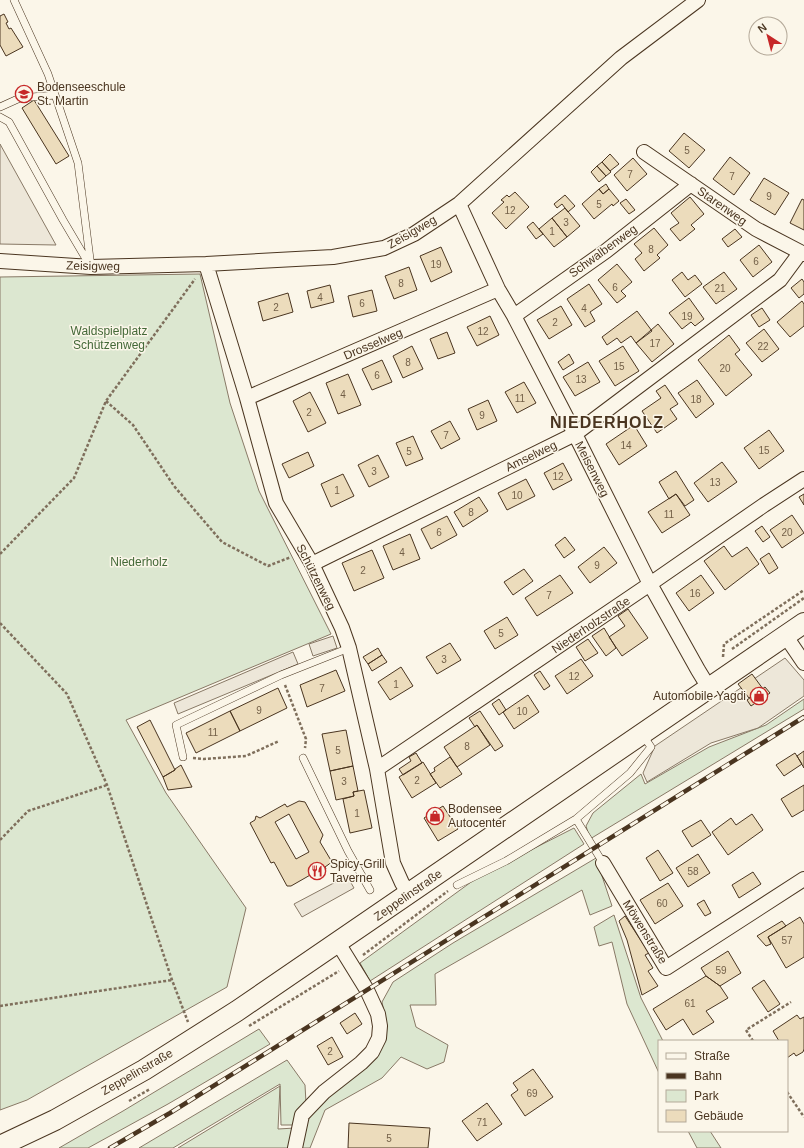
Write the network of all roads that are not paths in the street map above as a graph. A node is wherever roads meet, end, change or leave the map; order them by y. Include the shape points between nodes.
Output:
1 (14, 0) edge
2 (698, 0) edge
3 (55, 96) junction
4 (0, 107) edge
5 (0, 117) edge
6 (644, 152) dead end
7 (691, 184) junction
8 (459, 204) junction
9 (802, 253) edge
10 (0, 261) edge
11 (206, 264) junction
12 (91, 267) junction
13 (498, 289) junction
14 (514, 316) junction
15 (247, 398) junction
16 (575, 434) junction
17 (804, 479) edge
18 (308, 558) junction
19 (650, 584) junction
20 (804, 623) edge
21 (785, 635) junction
22 (349, 648) junction
23 (804, 663) edge
24 (709, 688) junction
25 (647, 740) junction
26 (183, 757) road end
27 (303, 758) road end
28 (377, 769) junction
29 (576, 819) junction
30 (603, 863) joint
31 (804, 879) edge
32 (457, 885) road end
33 (370, 890) dead end
34 (409, 894) junction
35 (338, 943) junction
36 (0, 1146) edge
37 (295, 1148) edge

1 - 3 lane via 48,74
2 - 8 street, Zeisigweg via 621,58
3 - 4 lane via 20,98
3 - 12 lane via 78,163
5 - 12 lane via 9,122
6 - 7 street, Starenweg
7 - 9 street, Starenweg via 756,229
7 - 14 street, Schwalbenweg via 606,251
8 - 11 street, Zeisigweg via 414,234 384,248 332,257
8 - 13 street, Meisenweg
9 - 16 street, Amselweg via 780,280
10 - 12 street, Zeisigweg
11 - 12 street, Zeisigweg
11 - 15 street, Schützenweg
13 - 14 street, Meisenweg
13 - 15 street, Drosselweg
14 - 16 street, Meisenweg
15 - 18 street, Schützenweg via 276,503
16 - 18 street, Amselweg
16 - 19 street, Meisenweg
17 - 19 street, Niederholzstraße
18 - 22 street, Schützenweg
19 - 24 street, Meisenweg
19 - 28 street, Niederholzstraße
20 - 21 main road, Zeppelinstraße
21 - 23 street
21 - 24 main road, Zeppelinstraße
22 - 26 lane via 281,675 176,725
22 - 28 street, Schützenweg
24 - 25 main road, Zeppelinstraße
25 - 29 lane via 630,773
25 - 34 main road, Zeppelinstraße
27 - 33 lane
28 - 34 street, Schützenweg via 394,863
29 - 30 lane, Möwenstraße
29 - 32 lane via 506,861
30 - 31 street, Möwenstraße via 666,968
34 - 35 main road, Zeppelinstraße
35 - 36 main road, Zeppelinstraße via 144,1070 55,1120
35 - 37 street via 367,990 378,1014 379,1038 372,1052 324,1092 302,1115

